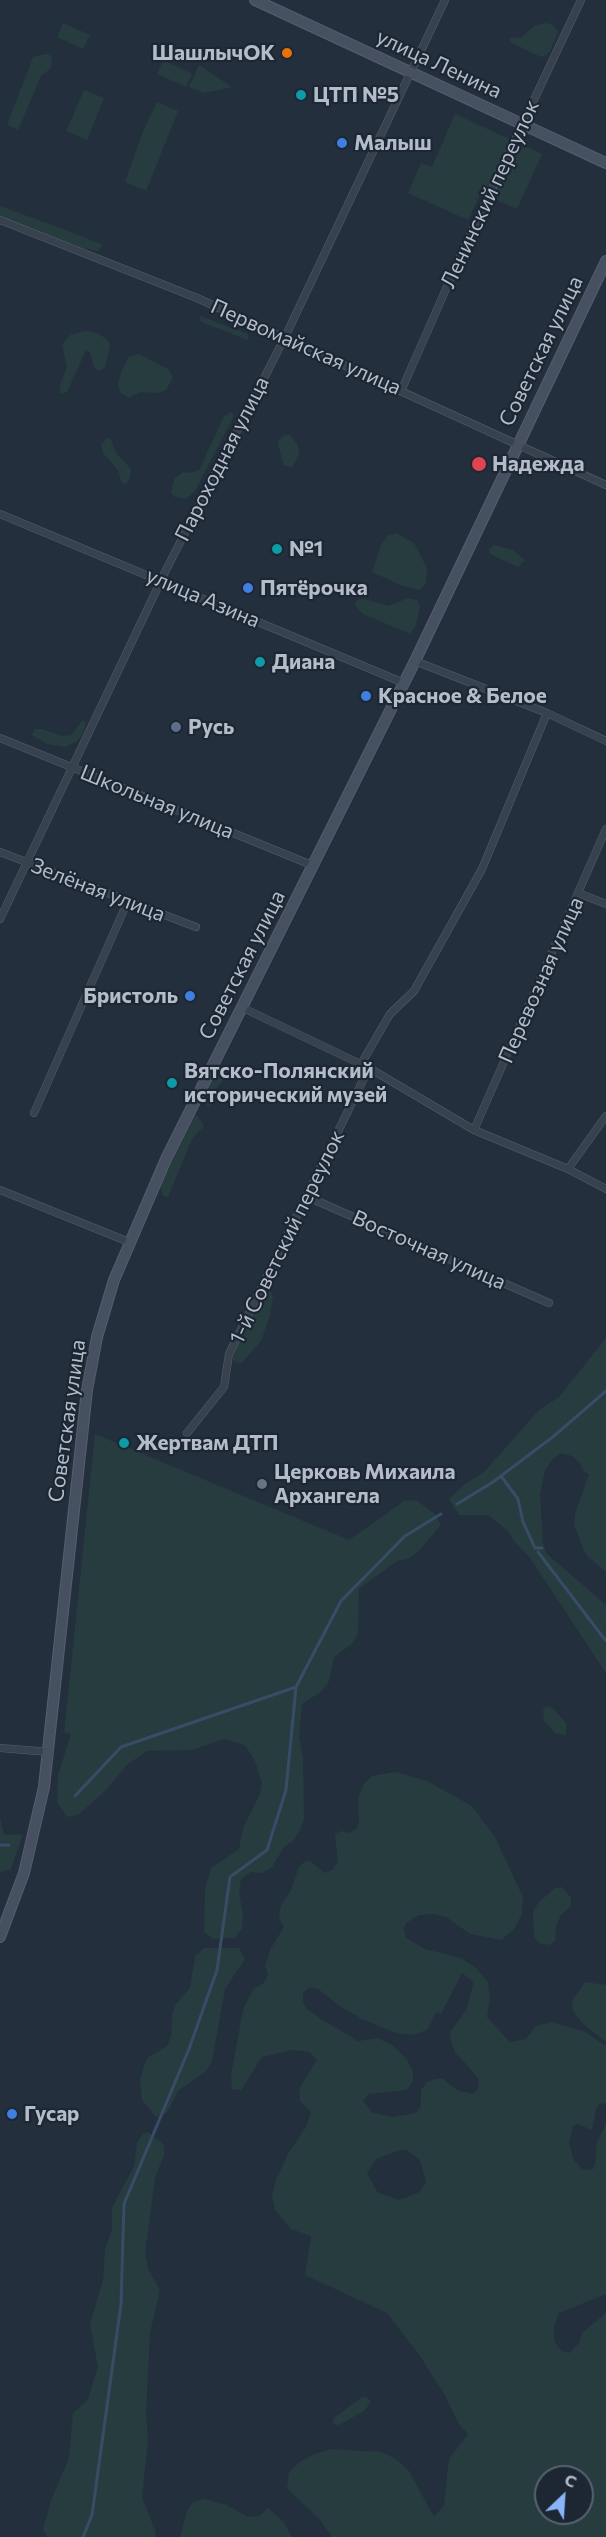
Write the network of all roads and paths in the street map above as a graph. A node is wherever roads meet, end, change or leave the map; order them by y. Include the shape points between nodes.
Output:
1 (255, 0) edge
2 (445, 0) edge
3 (581, 0) edge
4 (412, 73) junction
5 (522, 125) junction
6 (606, 164) edge
7 (0, 220) edge
8 (606, 261) edge
9 (285, 337) junction
10 (402, 389) junction
11 (518, 444) junction
12 (606, 485) edge
13 (0, 514) edge
14 (161, 580) junction
15 (415, 662) junction
16 (404, 683) junction
17 (547, 713) junction
18 (0, 738) edge
19 (606, 741) edge
20 (73, 768) junction
21 (606, 829) edge
22 (0, 852) edge
23 (26, 862) junction
24 (314, 866) junction
25 (578, 893) junction
26 (126, 903) junction
27 (606, 904) edge
28 (0, 919) edge
29 (196, 927) dead end
30 (241, 1007) junction
31 (361, 1064) junction
32 (369, 1068) junction
33 (34, 1113) dead end
34 (606, 1116) edge
35 (474, 1130) junction
36 (568, 1170) junction
37 (606, 1189) edge
38 (0, 1190) edge
39 (308, 1197) junction
40 (129, 1242) junction
41 (549, 1303) dead end
42 (187, 1433) dead end
43 (0, 1748) edge
44 (50, 1752) junction
45 (0, 1938) edge

1 - 4 street, улица Ленина
2 - 4 street, Пароходная улица
3 - 5 street, Ленинский переулок
4 - 5 street, улица Ленина
4 - 9 street, Пароходная улица
5 - 6 street, улица Ленина
5 - 10 street, Ленинский переулок
7 - 9 street, Первомайская улица via 142,274
8 - 11 street, Советская улица
9 - 10 street, Первомайская улица
9 - 14 street, Пароходная улица
10 - 11 street, Первомайская улица
11 - 12 street, Первомайская улица
11 - 15 street, Советская улица
13 - 14 street, улица Азина
14 - 16 street, улица Азина
14 - 20 street, Пароходная улица
15 - 16 street, Советская улица
15 - 17 street
16 - 24 street, Советская улица
17 - 19 street
17 - 31 street via 482,869 414,991 390,1014
18 - 20 street, Школьная улица
20 - 23 street, Пароходная улица
20 - 24 street, Школьная улица
21 - 25 street, Перевозная улица
22 - 23 street, Зелёная улица
23 - 26 street, Зелёная улица
23 - 28 street, Пароходная улица
24 - 30 street, Советская улица
25 - 27 street
25 - 35 street, Перевозная улица
26 - 29 street, Зелёная улица
26 - 33 street
30 - 31 street
30 - 40 street, Советская улица
31 - 32 street
32 - 35 street
32 - 39 street, 1-й Советский переулок
34 - 36 street
35 - 36 street
36 - 37 street
38 - 40 street
39 - 41 street, Восточная улица
39 - 42 street, 1-й Советский переулок via 229,1354 224,1387
40 - 44 street, Советская улица via 97,1337 87,1390
43 - 44 street
44 - 45 street, Советская улица via 24,1873

